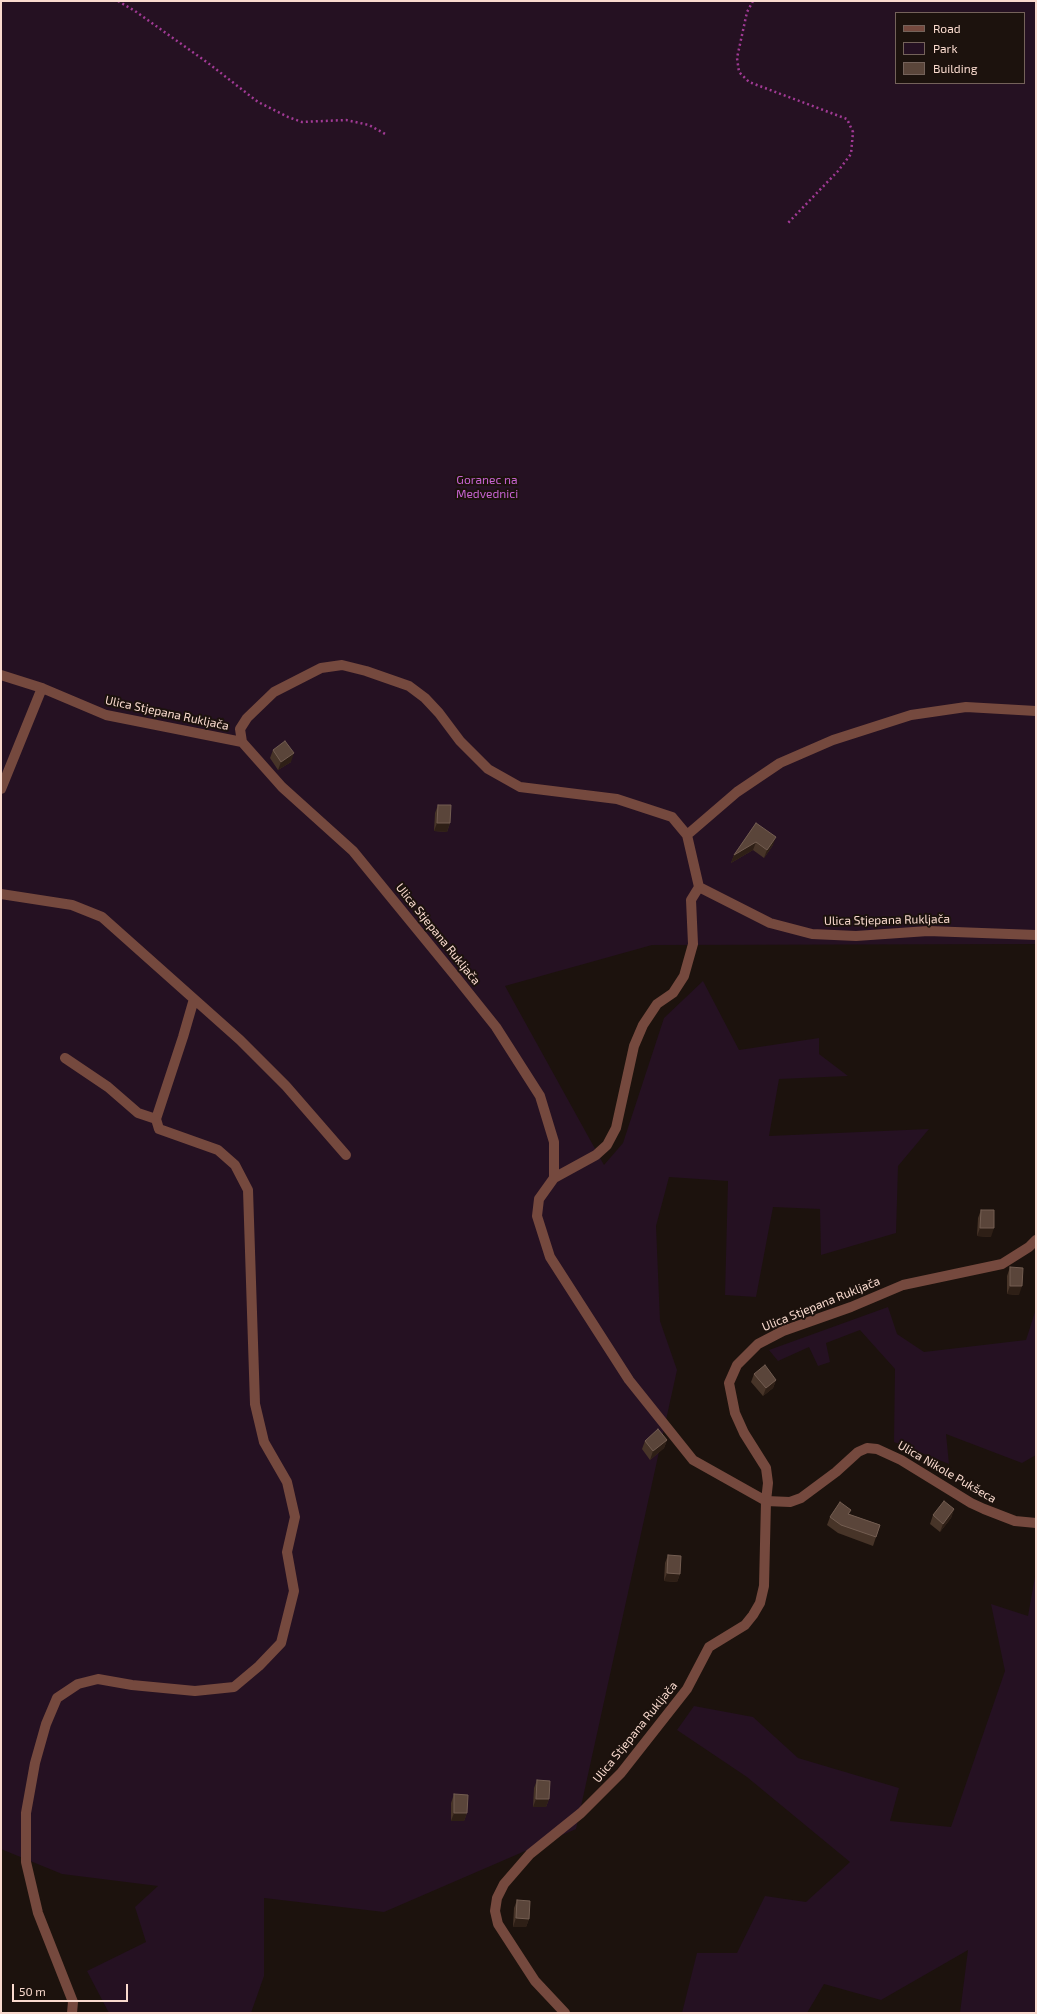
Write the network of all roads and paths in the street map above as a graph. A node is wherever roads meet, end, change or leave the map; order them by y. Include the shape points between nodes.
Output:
1 (118, 1) edge
2 (753, 1) edge
3 (386, 135) dead end
4 (787, 224) dead end
5 (1, 675) edge
6 (42, 688) junction
7 (1036, 711) edge
8 (242, 742) junction
9 (1, 789) edge
10 (688, 835) junction
11 (700, 887) junction
12 (1, 894) edge
13 (1036, 935) edge
14 (194, 999) junction
15 (65, 1058) dead end
16 (156, 1119) junction
17 (346, 1155) dead end
18 (554, 1178) junction
19 (1036, 1240) edge
20 (766, 1501) junction
21 (1036, 1523) edge
22 (72, 2013) edge
23 (565, 2013) edge

1 - 3 path via 208,63 258,102 302,122 346,120 369,125
2 - 4 path via 747,12 737,58 739,72 749,82 848,119 853,132 851,154
5 - 6 street, Ulica Stjepana Rukljača
6 - 8 street, Ulica Stjepana Rukljača via 106,715
6 - 9 street
7 - 10 street via 966,707 950,709 912,715 833,740 780,763 737,792
8 - 10 street, Ulica Stjepana Rukljača via 240,729 247,718 274,692 321,668 342,665 409,686 425,698 488,770 520,787 617,799 672,818
8 - 18 street, Ulica Stjepana Rukljača via 282,787 353,851 496,1028 540,1096 554,1142
10 - 11 street
11 - 13 street, Ulica Stjepana Rukljača via 770,922 812,934 856,936 928,932
11 - 18 street via 691,900 693,944 684,976 672,993 657,1004 643,1025 634,1046 616,1128 607,1145 596,1155
12 - 14 street via 72,905 102,917
14 - 16 street
14 - 17 street via 286,1086
15 - 16 street via 108,1087 138,1113
16 - 22 street via 159,1129 218,1150 235,1165 248,1190 255,1404 264,1442 287,1482 295,1517 286,1552 294,1591 281,1643 234,1687 195,1691 98,1679 78,1684 57,1698 46,1724 35,1763 26,1813 26,1862 38,1913 73,2002
18 - 20 street via 539,1199 537,1216 550,1257 629,1380 693,1460
19 - 20 street, Ulica Stjepana Rukljača via 1029,1248 1002,1264 903,1285 784,1331 758,1344 737,1365 729,1383 735,1413 766,1468
20 - 21 street, Ulica Nikole Pukšeca via 790,1502 801,1498 858,1452 867,1448 888,1452 970,1503 1015,1521
20 - 23 street, Ulica Stjepana Rukljača via 764,1586 760,1603 753,1616 745,1625 709,1648 687,1689 621,1773 581,1813 530,1854 504,1884 497,1898 495,1911 498,1924 535,1981

